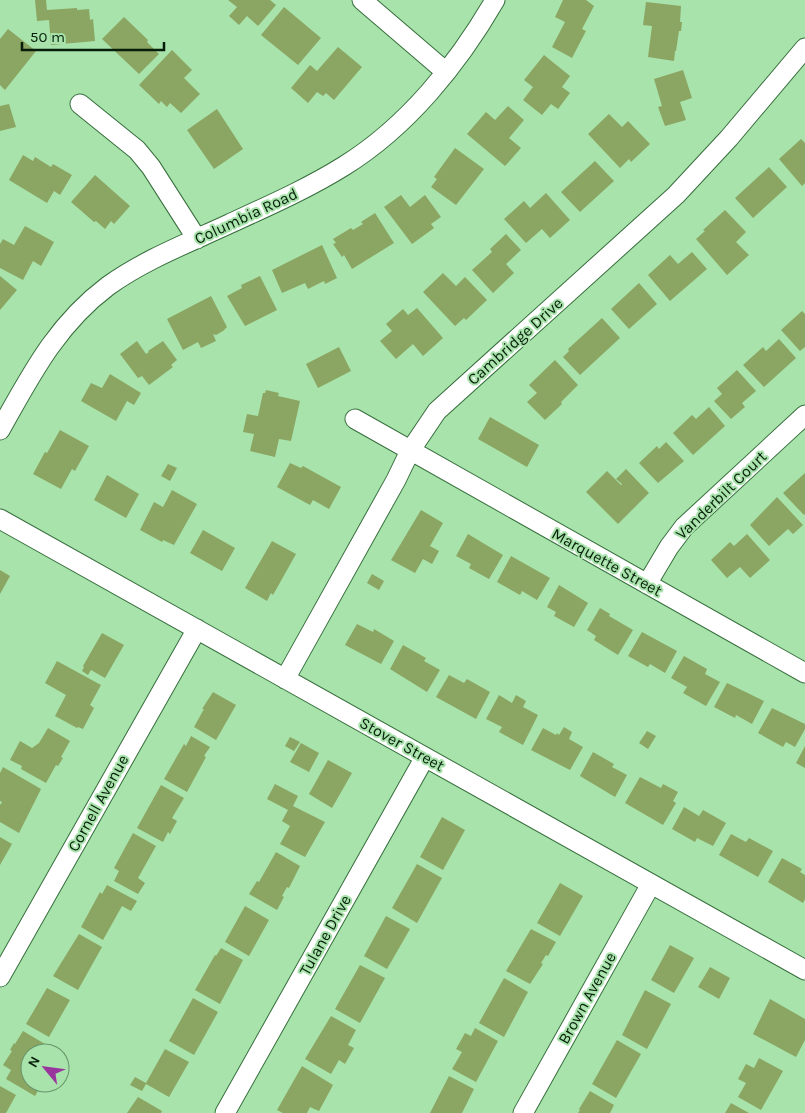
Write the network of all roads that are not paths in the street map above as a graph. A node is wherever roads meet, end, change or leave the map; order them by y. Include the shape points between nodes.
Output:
1 (362, 0) edge
2 (495, 0) edge
3 (805, 48) edge
4 (446, 72) junction
5 (80, 104) dead end
6 (197, 239) junction
7 (805, 415) edge
8 (355, 419) dead end
9 (0, 430) edge
10 (410, 451) junction
11 (0, 519) edge
12 (648, 584) junction
13 (197, 629) junction
14 (805, 673) edge
15 (285, 679) junction
16 (424, 757) junction
17 (651, 884) junction
18 (805, 970) edge
19 (0, 977) edge
20 (225, 1113) edge
21 (523, 1113) edge

1 - 4 street
2 - 4 street, Columbia Road
3 - 10 street, Cambridge Drive via 676,195 437,411
4 - 6 street, Columbia Road via 402,120 346,165 315,184
5 - 6 street via 137,150
6 - 9 street, Columbia Road via 135,268 78,312 42,356
7 - 12 street, Vanderbilt Court via 684,527
8 - 10 street, Marquette Street
10 - 12 street, Marquette Street
10 - 15 street, Cambridge Drive
11 - 13 street, Stover Street
12 - 14 street, Marquette Street
13 - 15 street, Stover Street
13 - 19 street, Cornell Avenue
15 - 16 street, Stover Street
16 - 17 street, Stover Street
16 - 20 street, Tulane Drive
17 - 18 street, Stover Street
17 - 21 street, Brown Avenue

